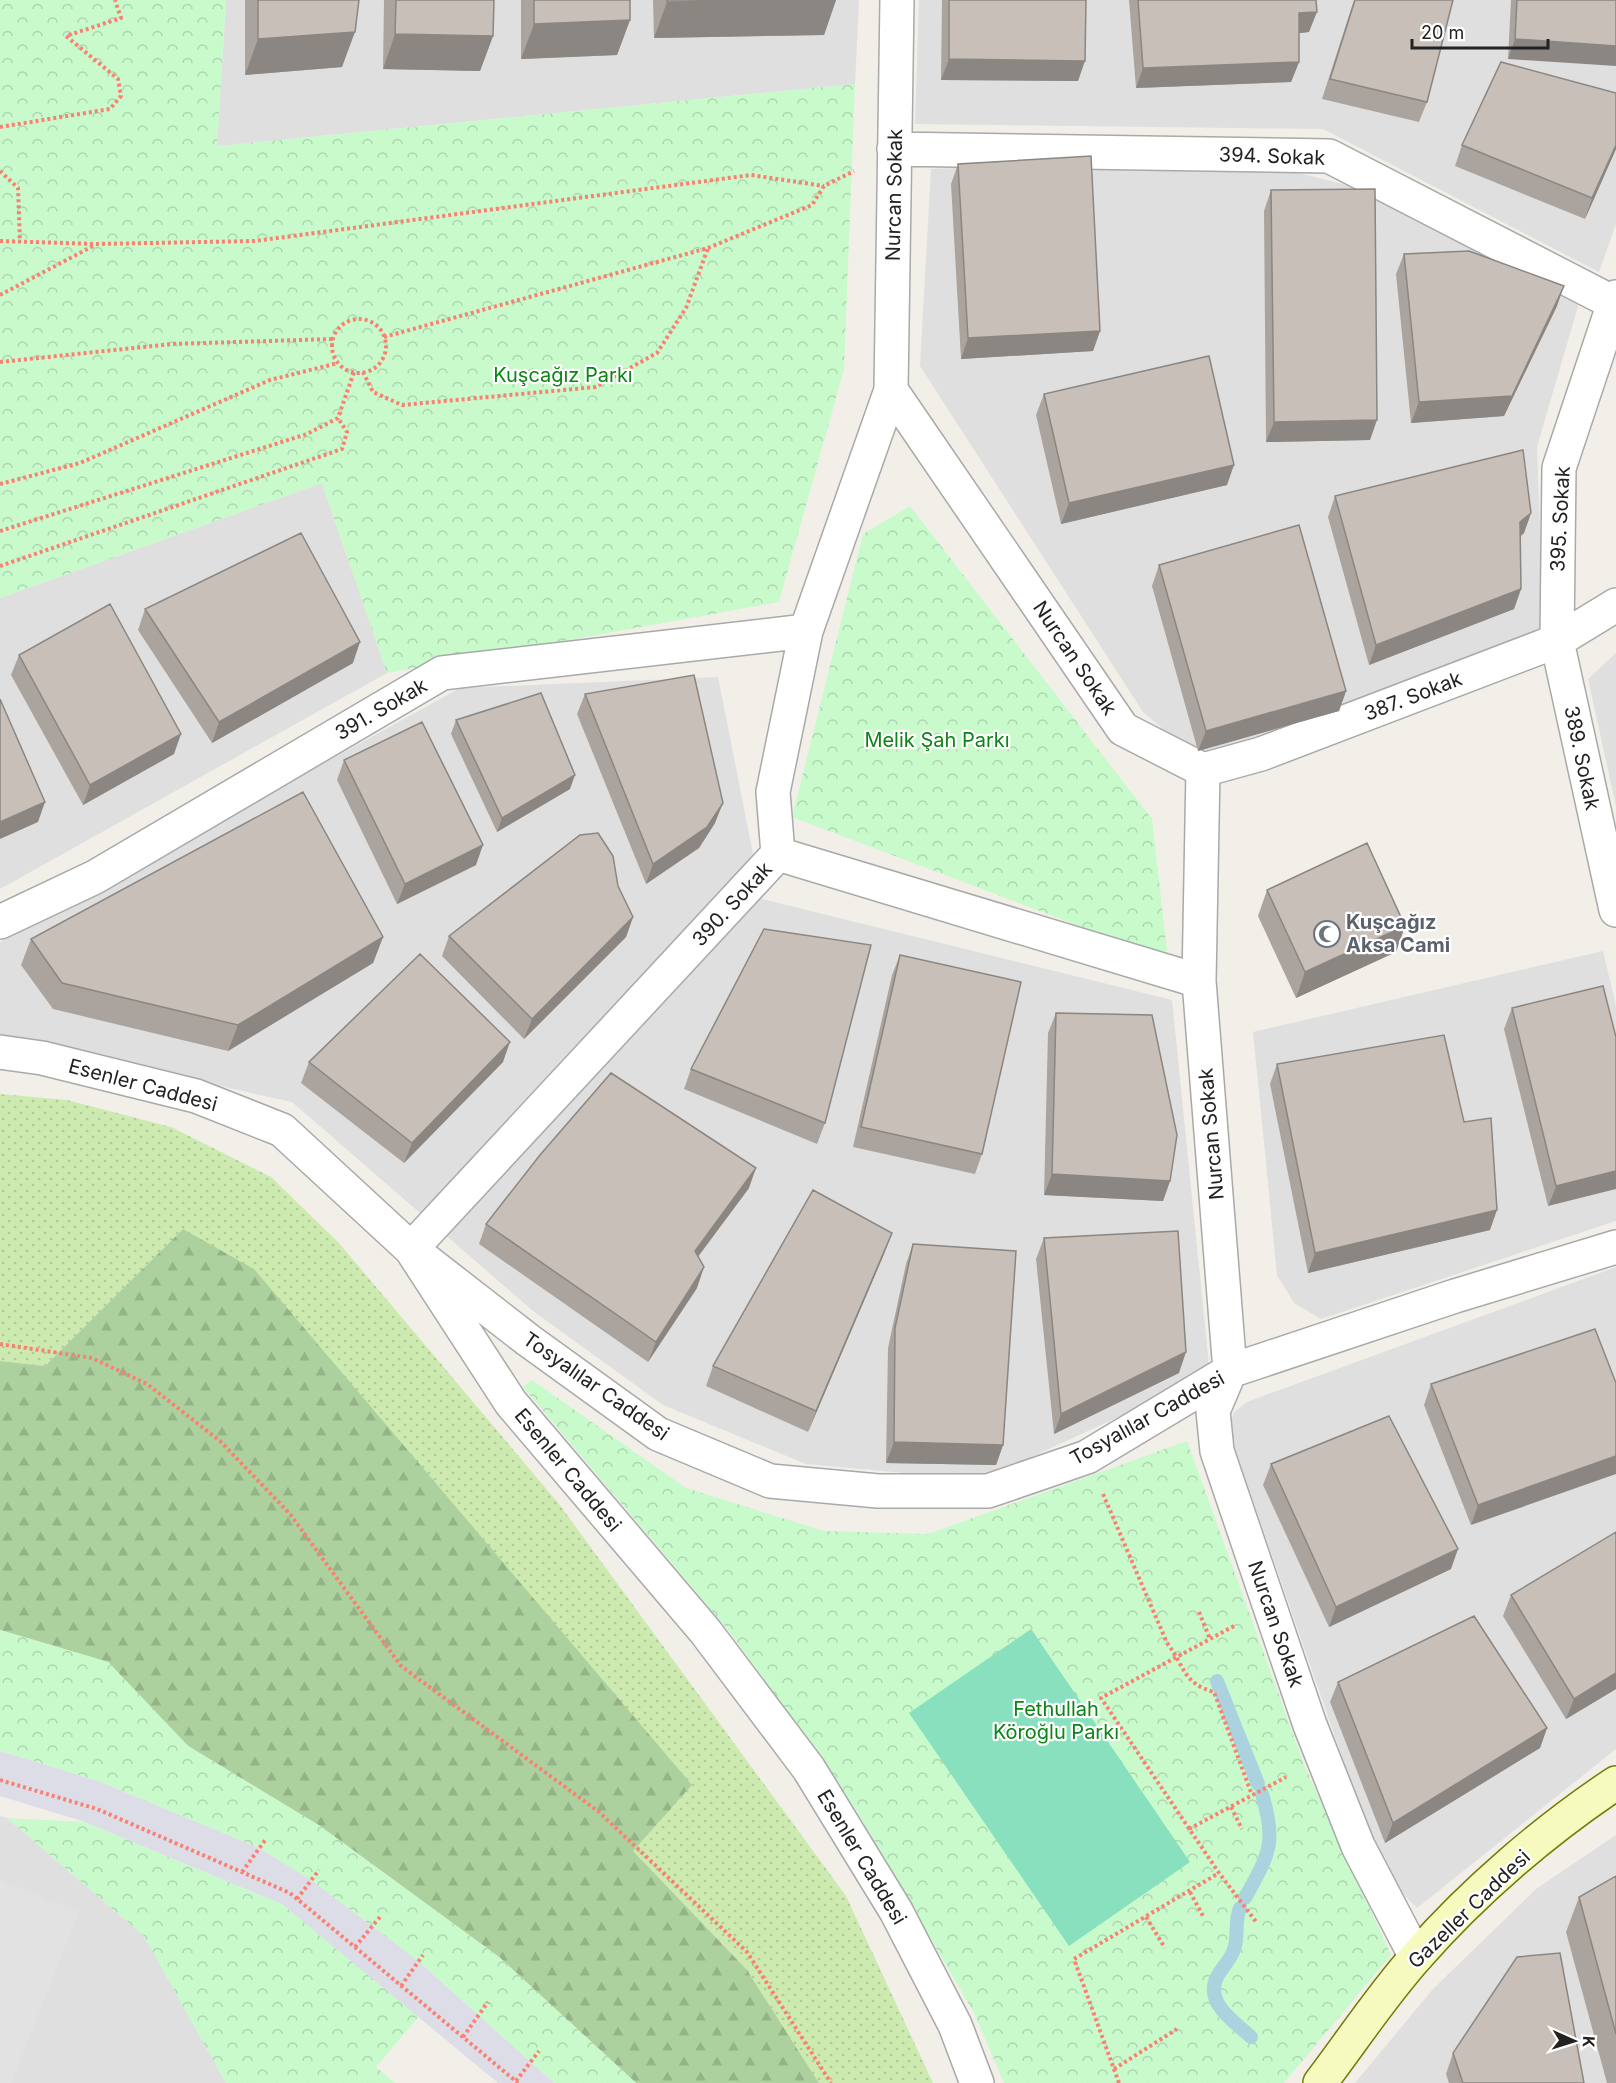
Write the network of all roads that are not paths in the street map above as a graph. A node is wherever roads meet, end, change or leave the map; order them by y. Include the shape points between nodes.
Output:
1 (897, 0) edge
2 (894, 149) junction
3 (1615, 300) edge
4 (891, 390) junction
5 (1616, 605) edge
6 (806, 631) junction
7 (1557, 641) junction
8 (1203, 771) junction
9 (778, 854) junction
10 (1616, 910) edge
11 (0, 922) edge
12 (1198, 981) junction
13 (0, 1052) edge
14 (1616, 1247) edge
15 (411, 1249) junction
16 (1230, 1371) junction
17 (1616, 1783) edge
18 (1416, 1957) junction
19 (977, 2083) edge
20 (1320, 2083) edge

1 - 2 street, Nurcan Sokak
2 - 3 street, 394. Sokak via 1329,156
2 - 4 street, Nurcan Sokak
3 - 7 street, 395. Sokak via 1560,468
4 - 6 street, Nurcan Sokak
4 - 8 street, Nurcan Sokak via 1124,729
5 - 7 street, 387. Sokak
6 - 9 street, Nurcan Sokak via 773,792
6 - 11 street, 391. Sokak via 442,673 95,877
7 - 8 street, 387. Sokak via 1262,754
7 - 10 street, 389. Sokak
8 - 12 street, Nurcan Sokak
9 - 12 street, 390. Sokak
9 - 15 street, 390. Sokak
12 - 16 street, Nurcan Sokak
13 - 15 street, Esenler Caddesi via 42,1058 196,1096 282,1130
14 - 16 street, Tosyalılar Caddesi
15 - 16 street, Tosyalılar Caddesi via 658,1434 770,1481 878,1491 988,1491 1087,1457
15 - 19 street, Esenler Caddesi via 511,1403 705,1631 809,1769 896,1911 955,2025
16 - 18 street, Nurcan Sokak via 1213,1411 1217,1451 1358,1846
17 - 18 street, Gazeller Caddesi via 1570,1813
18 - 20 street, Gazeller Caddesi

